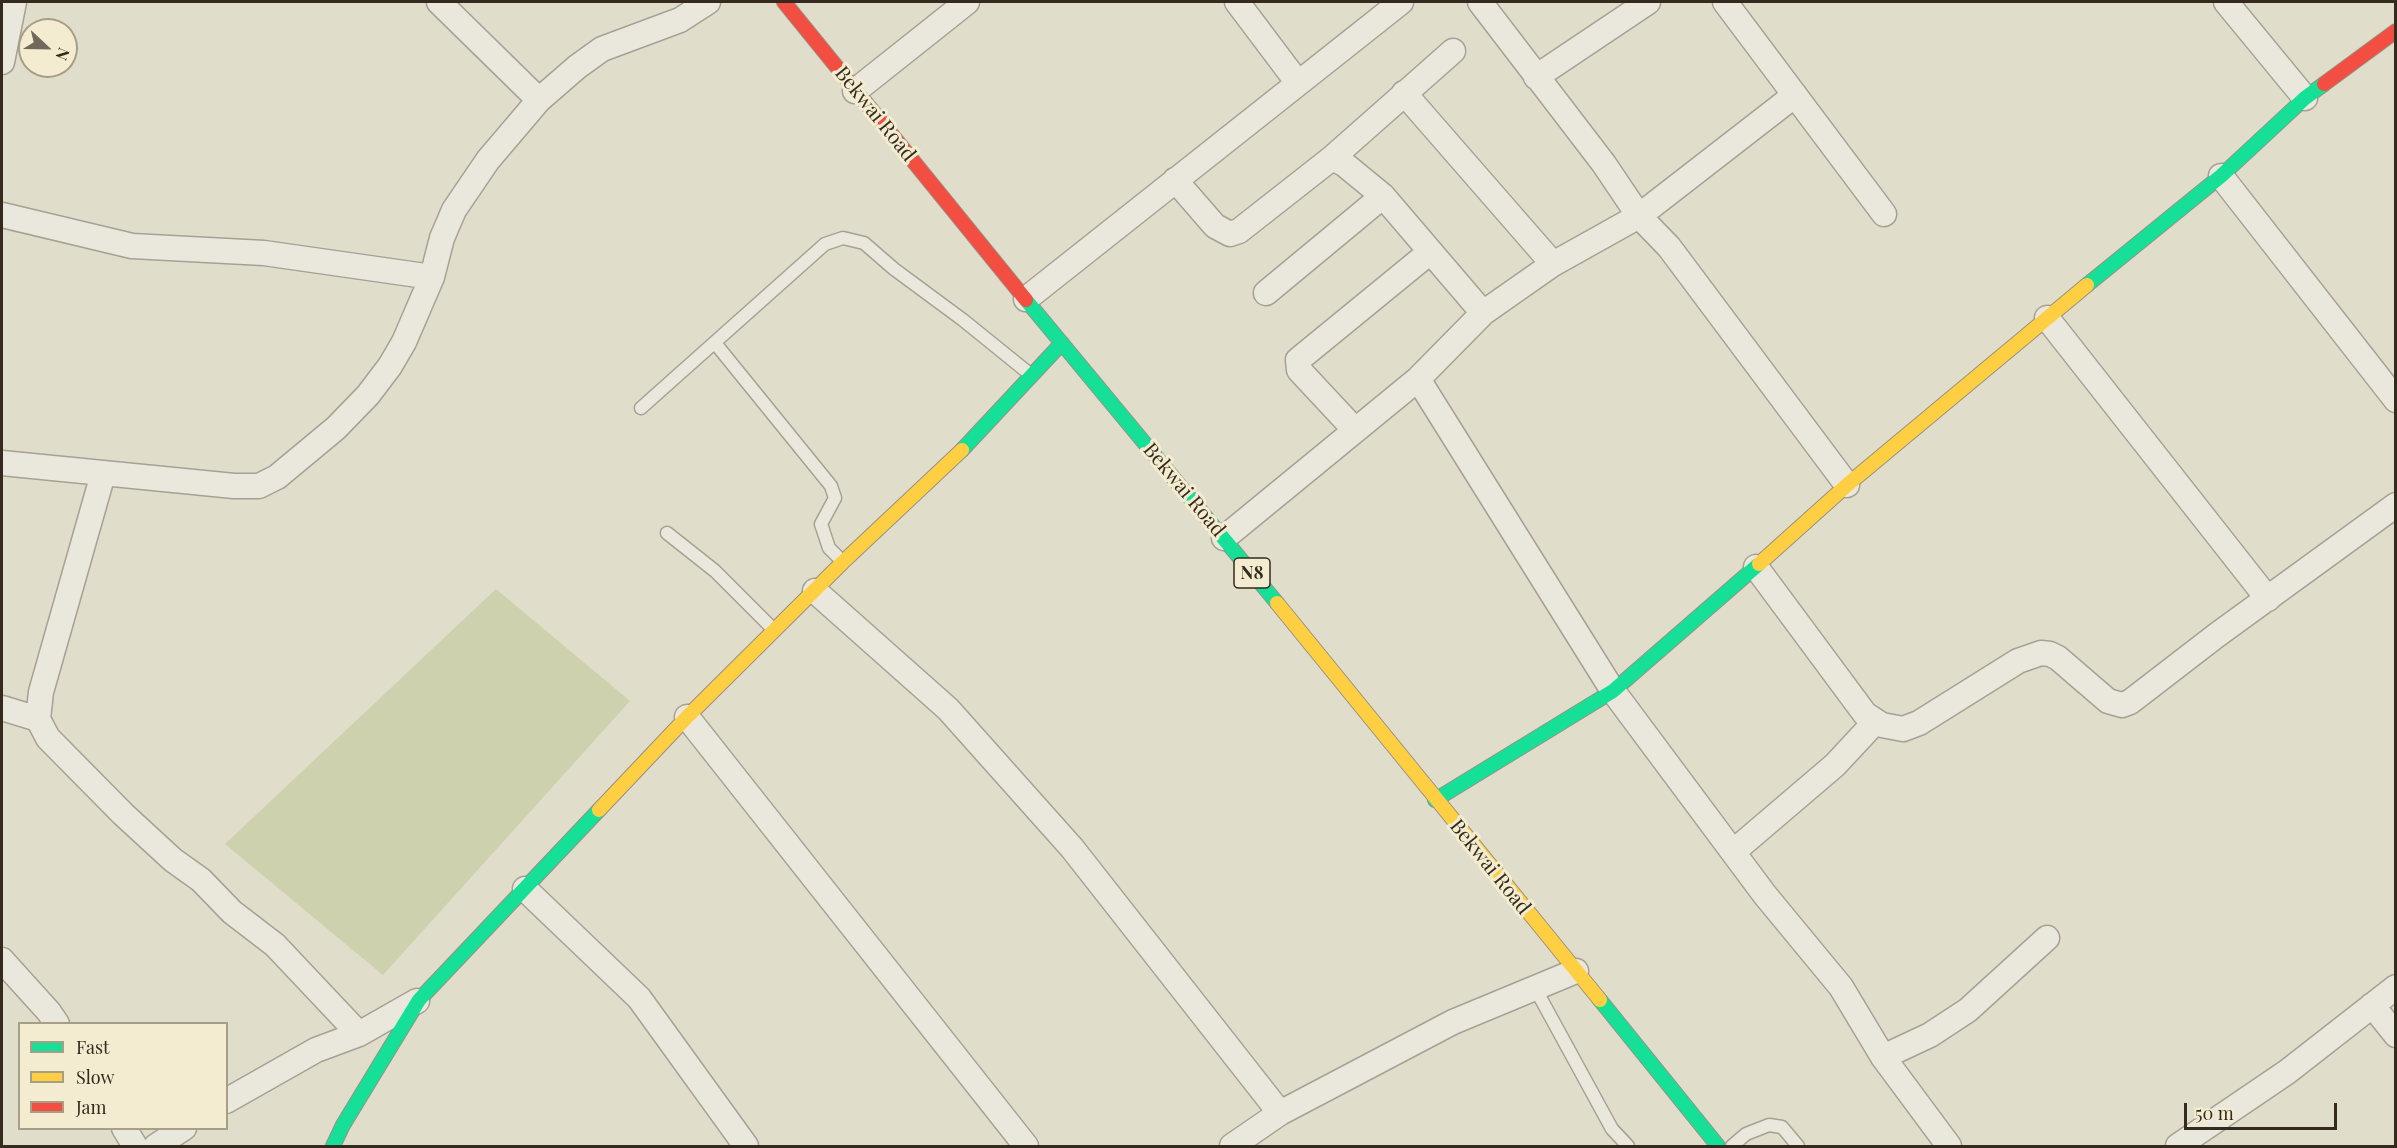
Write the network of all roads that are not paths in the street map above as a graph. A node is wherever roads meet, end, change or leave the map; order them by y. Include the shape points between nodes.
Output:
1 (14, 2) edge
2 (439, 2) edge
3 (708, 2) edge
4 (784, 2) edge
5 (967, 2) edge
6 (1237, 2) edge
7 (1401, 2) edge
8 (1480, 2) edge
9 (1648, 2) edge
10 (1725, 2) edge
11 (2226, 2) edge
12 (2396, 31) edge
13 (1453, 51) dead end
14 (2, 62) edge
15 (1536, 77) junction
16 (1298, 83) junction
17 (855, 91) junction
18 (1404, 93) junction
19 (1795, 95) junction
20 (2305, 98) junction
21 (539, 100) junction
22 (1332, 158) junction
23 (2221, 176) junction
24 (1175, 180) junction
25 (1383, 196) junction
26 (1884, 214) dead end
27 (2, 215) edge
28 (1640, 216) junction
29 (1430, 252) junction
30 (1553, 264) junction
31 (432, 277) junction
32 (1266, 293) dead end
33 (1026, 299) junction
34 (1483, 313) junction
35 (2047, 318) junction
36 (715, 343) junction
37 (1062, 343) junction
38 (1032, 375) junction
39 (1418, 379) junction
40 (2396, 400) edge
41 (641, 408) dead end
42 (1355, 430) junction
43 (2, 464) edge
44 (104, 474) junction
45 (1847, 485) junction
46 (2396, 505) edge
47 (667, 533) dead end
48 (1224, 537) junction
49 (843, 562) junction
50 (1756, 567) junction
51 (815, 591) junction
52 (2268, 599) junction
53 (775, 630) junction
54 (1613, 691) junction
55 (2, 708) edge
56 (687, 717) junction
57 (38, 719) junction
58 (1875, 722) junction
59 (1435, 800) junction
60 (1733, 852) junction
61 (525, 889) junction
62 (2047, 938) dead end
63 (2, 960) edge
64 (1576, 971) junction
65 (2396, 987) edge
66 (1535, 988) junction
67 (419, 1000) junction
68 (2372, 1005) junction
69 (56, 1022) edge
70 (359, 1034) junction
71 (2396, 1035) edge
72 (1883, 1057) junction
73 (228, 1100) edge
74 (1280, 1113) junction
75 (124, 1130) edge
76 (181, 1130) edge
77 (135, 1146) edge
78 (156, 1146) edge
79 (333, 1146) edge
80 (746, 1146) edge
81 (1026, 1146) edge
82 (1232, 1146) edge
83 (1628, 1146) edge
84 (1718, 1146) edge
85 (1732, 1146) edge
86 (1798, 1146) edge
87 (1949, 1146) edge
88 (2178, 1146) edge

1 - 14 street
2 - 21 street
3 - 21 street via 680,20 602,49
4 - 17 main road, Bekwai Road / N8
5 - 17 street
6 - 16 street
7 - 16 street
8 - 15 street
9 - 15 street
10 - 19 street
11 - 20 street
12 - 20 main road
13 - 18 street
15 - 28 street
16 - 24 street
17 - 33 main road, Bekwai Road / N8
18 - 22 street
18 - 30 street
19 - 26 street
19 - 28 street
20 - 23 main road
21 - 31 street via 488,160 454,210
22 - 24 street via 1230,234 1215,226
22 - 25 street
23 - 35 main road
23 - 40 street
24 - 33 street
25 - 29 street
25 - 32 street
27 - 31 street via 132,246 264,253
28 - 30 street
28 - 45 street via 1669,247
29 - 34 street
29 - 42 street via 1298,360 1299,370
30 - 34 street
31 - 44 street via 404,342 373,388 336,428 277,477 259,486 234,486
33 - 37 main road, Bekwai Road / N8
34 - 39 street
35 - 45 main road
35 - 52 street
36 - 38 lane via 825,244 843,238 864,243
36 - 41 lane
36 - 49 lane via 831,486 835,498 821,524 830,548
37 - 38 main road
37 - 48 main road, Bekwai Road / N8
38 - 49 main road via 957,456
39 - 42 street
39 - 54 street
42 - 48 street
43 - 44 street
44 - 57 street via 41,692
45 - 50 main road
46 - 52 street
47 - 53 lane via 716,571
48 - 59 main road, Bekwai Road / N8
49 - 51 main road
50 - 54 main road
50 - 58 street via 1865,714
51 - 53 main road
51 - 74 street via 948,709 1072,848
52 - 58 street via 2122,705 2108,701 2058,658 2041,653 2018,661 1919,723 1893,729
53 - 56 main road
54 - 59 main road
54 - 60 street
55 - 57 street
56 - 61 main road
56 - 81 street
57 - 70 street via 48,738 123,814 201,880 232,912 275,945
58 - 60 street via 1835,765
59 - 64 main road, Bekwai Road / N8
60 - 72 street via 1841,987
61 - 67 main road
61 - 80 street via 639,998
62 - 72 street via 1968,1010 1930,1035
63 - 69 street
64 - 66 street
64 - 84 main road, Bekwai Road / N8
65 - 68 street
66 - 74 street via 1453,1022
66 - 83 lane via 1612,1129
67 - 70 street
67 - 79 main road
68 - 71 street
68 - 88 street via 2287,1072
70 - 73 street via 316,1050
72 - 87 street
74 - 82 street
75 - 77 street
76 - 78 street
85 - 86 lane via 1746,1134 1769,1125 1782,1127

